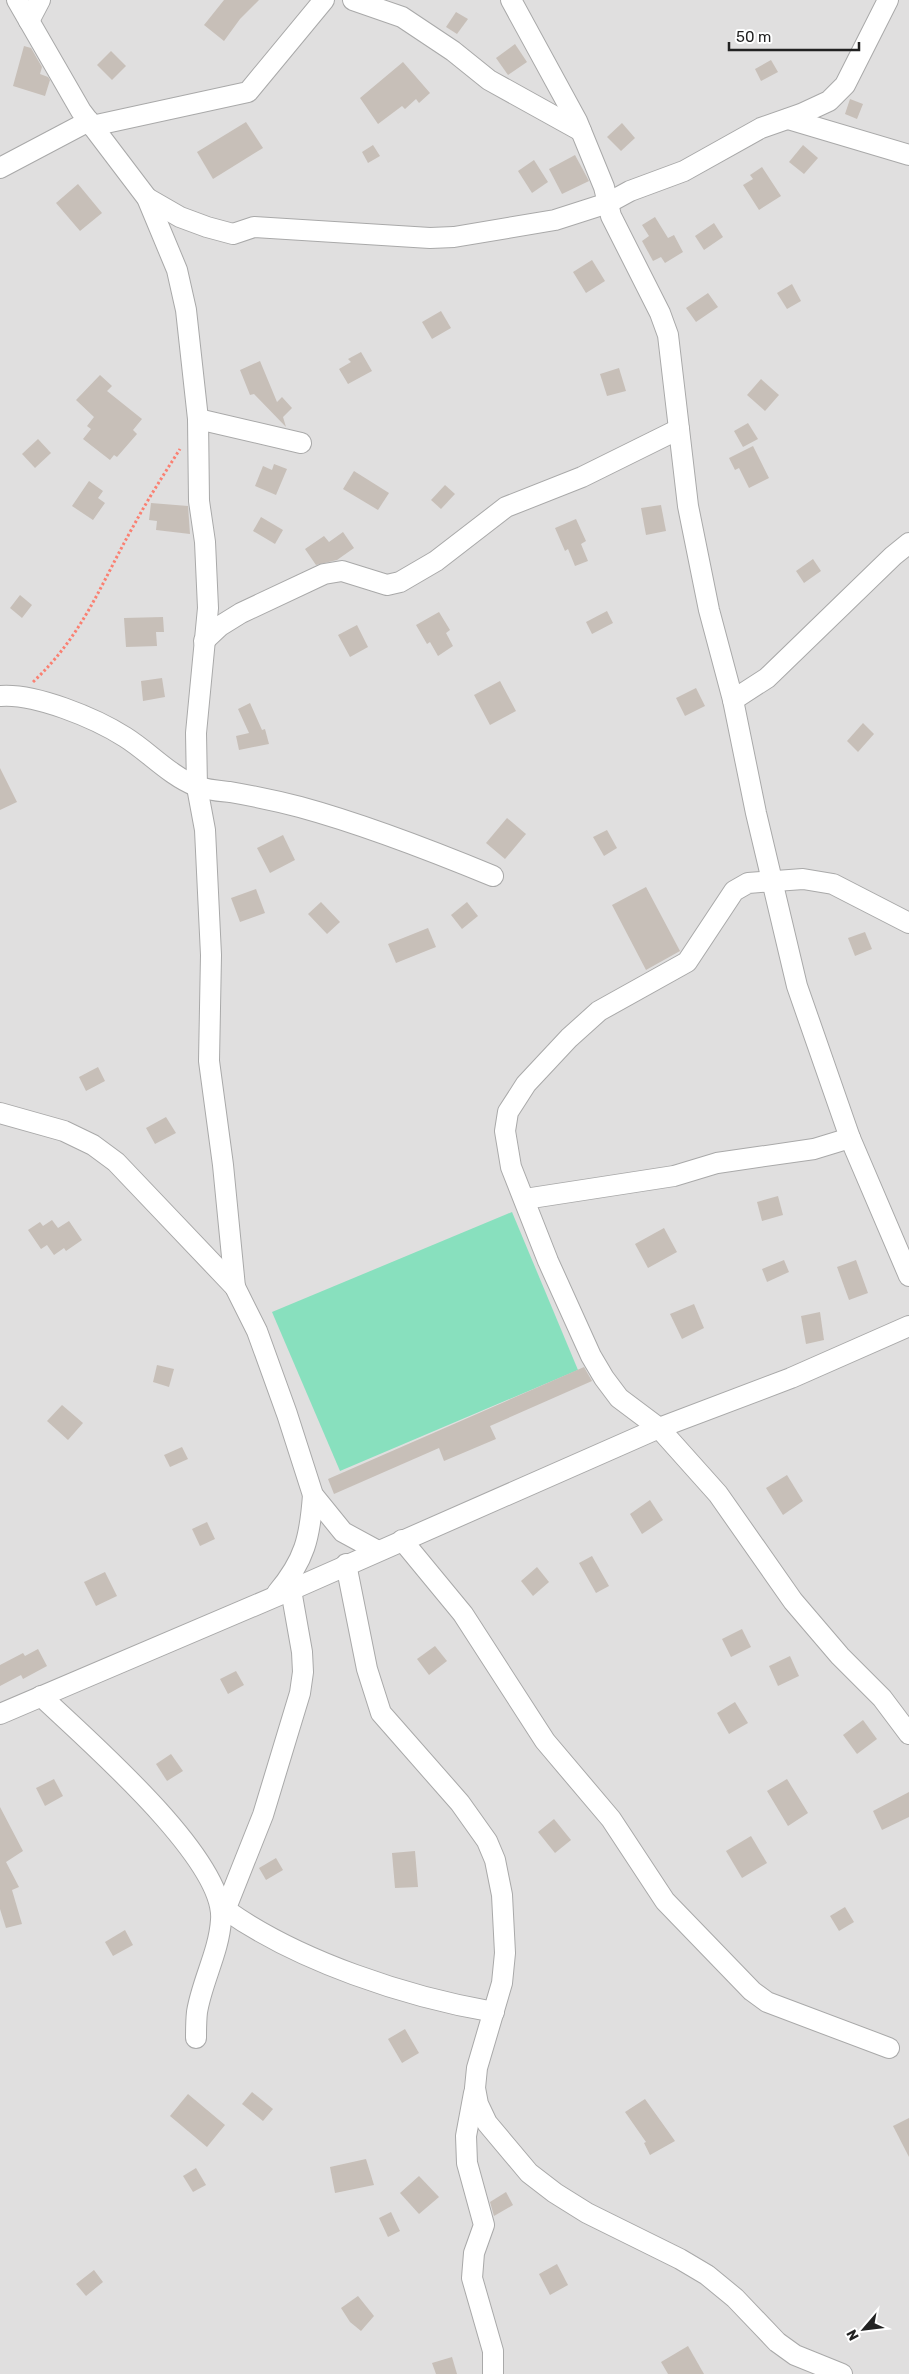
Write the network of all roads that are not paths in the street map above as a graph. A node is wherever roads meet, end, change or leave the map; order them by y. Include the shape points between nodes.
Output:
1 (17, 0) edge
2 (40, 0) edge
3 (324, 0) edge
4 (353, 0) edge
5 (512, 0) edge
6 (888, 0) edge
7 (29, 21) junction
8 (788, 119) junction
9 (90, 124) junction
10 (581, 131) junction
11 (909, 155) edge
12 (1, 166) edge
13 (147, 198) junction
14 (608, 203) junction
15 (198, 419) junction
16 (679, 430) junction
17 (301, 443) dead end
18 (909, 543) edge
19 (204, 641) junction
20 (9, 696) edge
21 (733, 700) junction
22 (197, 787) junction
23 (493, 876) dead end
24 (773, 882) junction
25 (909, 923) edge
26 (0, 1112) edge
27 (850, 1138) junction
28 (525, 1199) junction
29 (909, 1276) edge
30 (234, 1287) junction
31 (909, 1326) edge
32 (659, 1428) junction
33 (313, 1495) junction
34 (402, 1540) junction
35 (378, 1551) junction
36 (346, 1564) junction
37 (282, 1594) junction
38 (41, 1696) junction
39 (0, 1714) edge
40 (909, 1734) edge
41 (224, 1914) junction
42 (494, 2012) junction
43 (196, 2038) dead end
44 (889, 2048) dead end
45 (475, 2088) junction
46 (492, 2374) edge
47 (842, 2374) edge

1 - 7 street
2 - 7 street
3 - 9 street via 248,92
4 - 10 street via 402,16 453,50 489,80
5 - 10 street
6 - 8 street via 845,85 829,101
7 - 9 street
8 - 11 street
8 - 14 street via 761,128 684,171 630,191
9 - 12 street
9 - 13 street
10 - 14 street
13 - 14 street via 180,217 233,234 254,227 430,238 555,220
13 - 15 street via 177,270 192,354
14 - 16 street via 611,216 660,313 668,336
15 - 17 street
15 - 19 street via 199,501 205,542 208,608
16 - 19 street via 589,474 506,507 436,561 400,582 388,585 342,571 324,574 242,612
16 - 21 street via 688,506 709,610
18 - 21 street via 767,678
19 - 22 street via 196,733
20 - 22 street via 54,705 101,723
21 - 24 street
22 - 23 street via 281,802 336,818
22 - 30 street via 204,830 211,955 209,1061
24 - 25 street via 803,880 834,884
24 - 27 street via 797,986
24 - 28 street via 748,883 734,891 687,962 599,1011 526,1084 508,1112 505,1131 511,1167
26 - 30 street via 64,1131 93,1144 116,1162
27 - 28 street via 814,1149 717,1163 665,1178
27 - 29 street
28 - 32 street via 548,1261 591,1356 619,1398
30 - 33 street via 260,1340
31 - 32 street via 791,1378
32 - 34 street
32 - 40 street via 718,1494 793,1601 840,1656 882,1698
33 - 35 street via 343,1532
33 - 37 street via 306,1546
34 - 35 street
34 - 44 street via 463,1614 545,1741 611,1819 664,1901 752,1991 767,2002
35 - 36 street
36 - 37 street
36 - 42 street via 367,1669 381,1713 460,1802 496,1860 502,1895 505,1953 502,1983
37 - 38 street
37 - 41 street via 302,1652 300,1693 263,1815
38 - 39 street
38 - 41 street via 170,1823 202,1866
41 - 42 street via 313,1957 446,2004
41 - 43 street via 197,2011
42 - 45 street via 477,2068
45 - 46 street via 466,2136 467,2163 484,2225 474,2254 472,2278 492,2351
45 - 47 street via 487,2123 529,2173 554,2194 707,2275 735,2298 777,2342 795,2355

